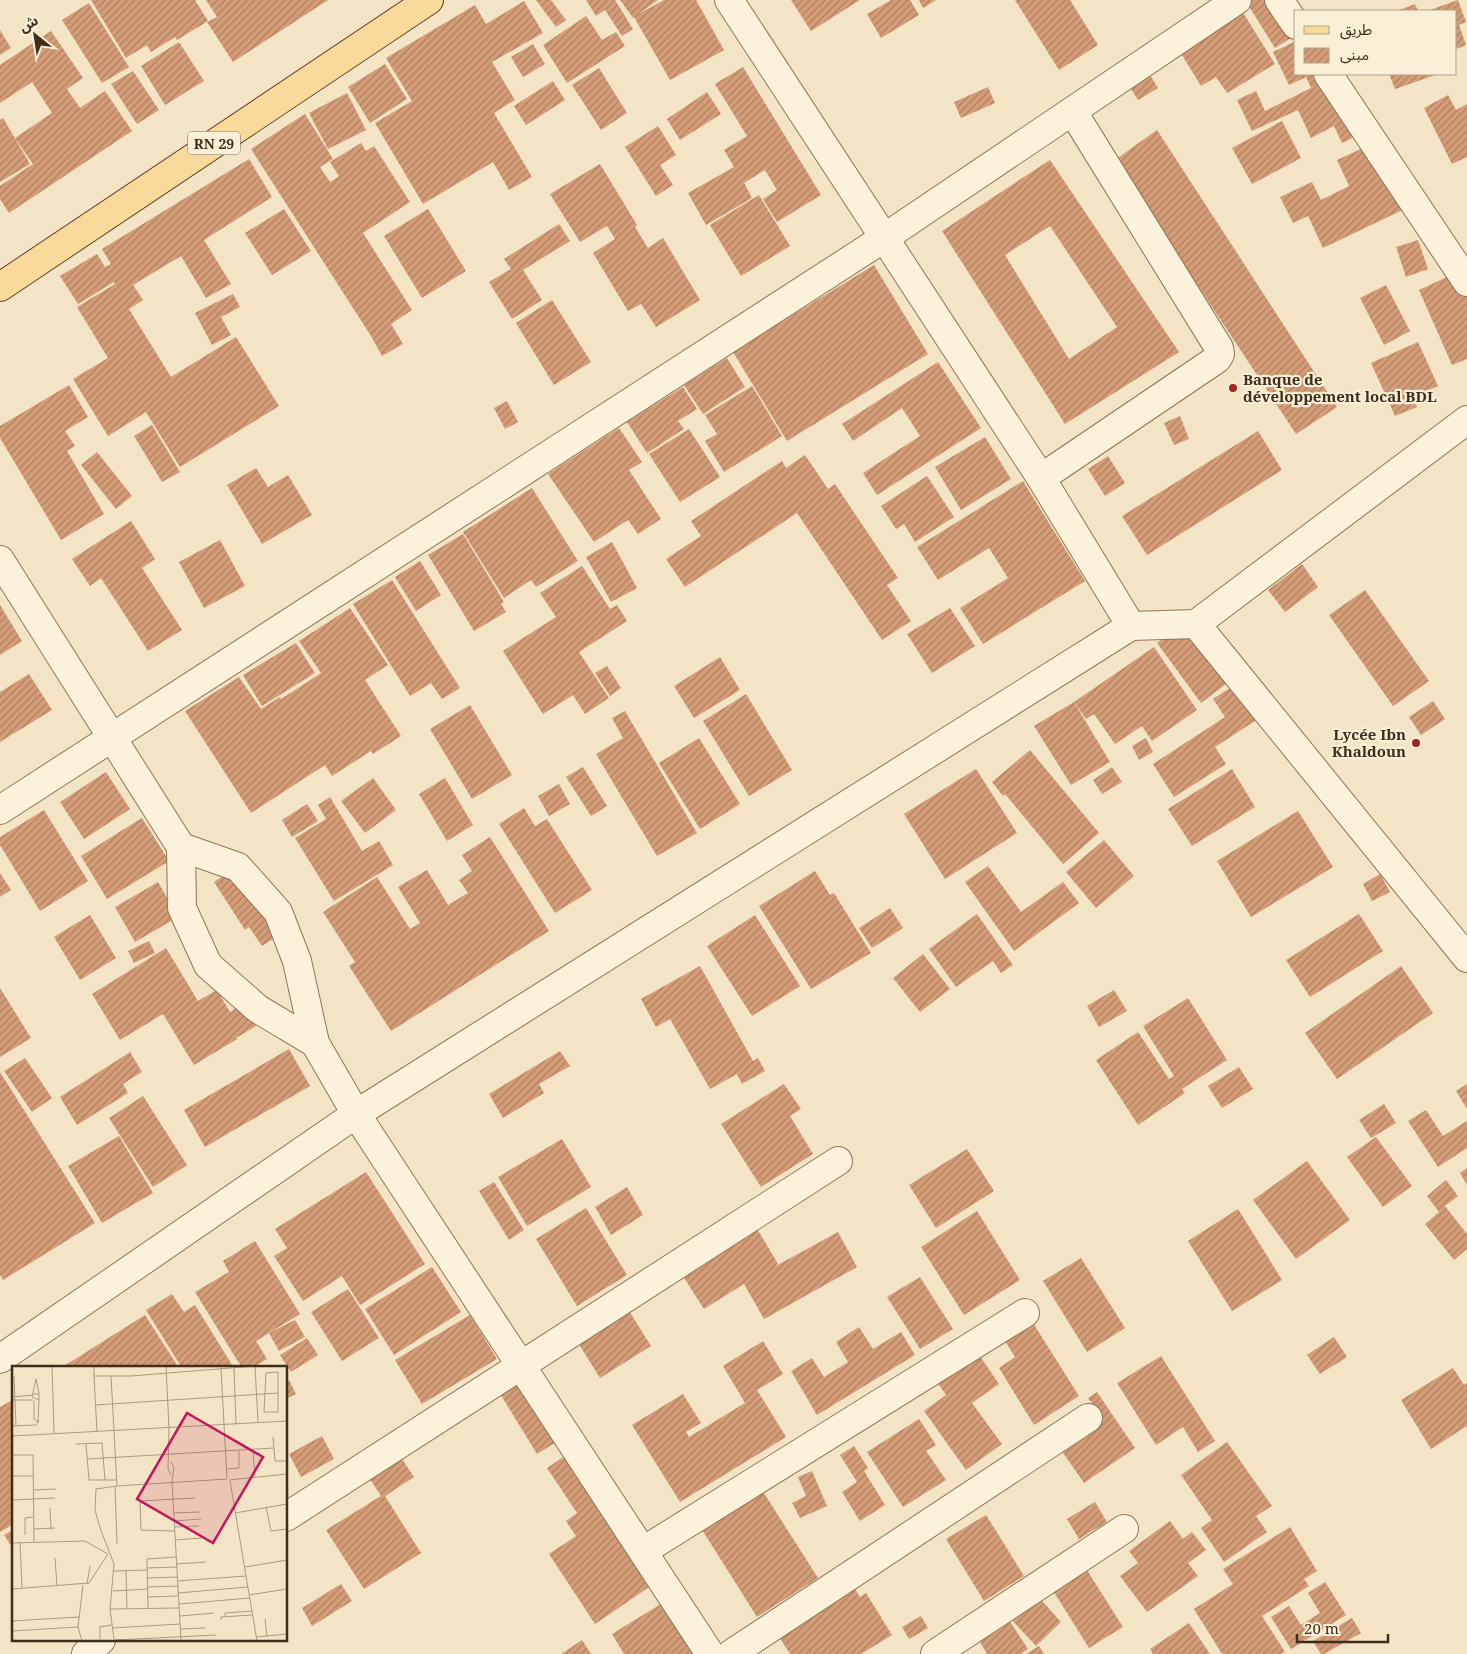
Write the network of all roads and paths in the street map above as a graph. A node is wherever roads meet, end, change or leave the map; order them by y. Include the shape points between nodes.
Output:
1 (429, 0) edge
2 (729, 0) edge
3 (1237, 0) edge
4 (1279, 0) edge
5 (1294, 22) edge
6 (1329, 75) edge
7 (1073, 112) junction
8 (884, 238) junction
9 (1467, 282) edge
10 (0, 287) edge
11 (1467, 420) edge
12 (1041, 478) junction
13 (0, 560) edge
14 (1196, 624) junction
15 (1131, 626) junction
16 (111, 738) junction
17 (0, 810) edge
18 (181, 847) junction
19 (1467, 958) edge
20 (316, 1043) junction
21 (356, 1114) junction
22 (838, 1161) dead end
23 (1025, 1314) dead end
24 (0, 1359) edge
25 (521, 1366) junction
26 (1088, 1418) dead end
27 (288, 1516) edge
28 (1124, 1530) dead end
29 (643, 1552) junction
30 (99, 1642) edge
31 (86, 1654) edge
32 (710, 1654) edge
33 (731, 1654) edge
34 (935, 1654) edge

1 - 10 main road, RN 29
2 - 8 street
3 - 7 street
4 - 5 street
6 - 9 street
7 - 8 street
7 - 12 street via 1220,348 1220,354
8 - 12 street
8 - 16 street
11 - 14 street
12 - 15 street
13 - 16 street
14 - 15 street
14 - 19 street
15 - 21 street
16 - 17 street
16 - 18 street
18 - 20 street via 238,867 278,912 297,961
18 - 20 street via 182,908 208,965 258,1009
20 - 21 street
21 - 24 street
21 - 25 street
22 - 25 street
23 - 29 street
25 - 27 street
25 - 29 street
26 - 33 street
28 - 34 street
29 - 32 street
30 - 31 street

